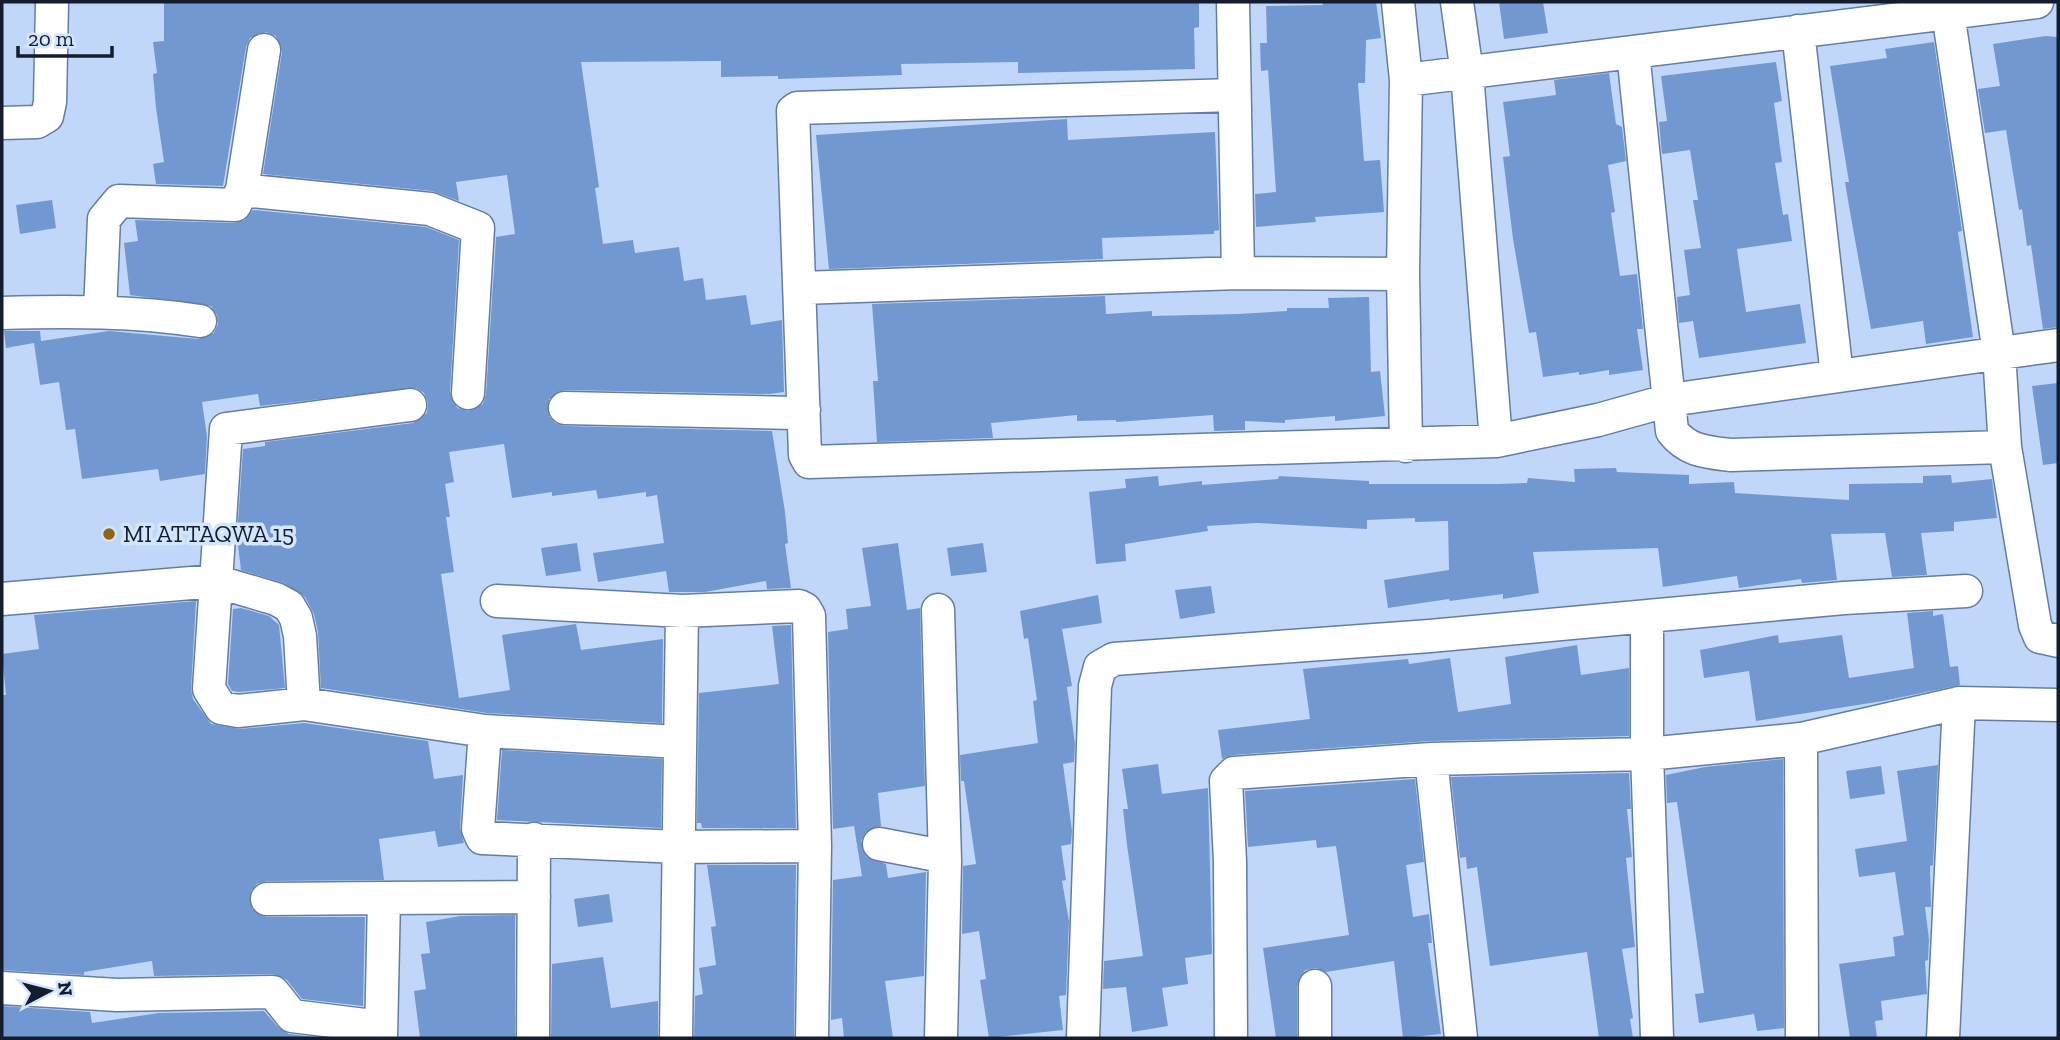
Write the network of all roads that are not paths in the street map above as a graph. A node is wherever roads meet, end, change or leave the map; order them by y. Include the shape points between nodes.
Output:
1 (52, 2) edge
2 (1233, 2) edge
3 (1398, 2) edge
4 (1457, 2) edge
5 (2036, 2) edge
6 (1948, 13) junction
7 (1798, 31) junction
8 (264, 50) dead end
9 (1633, 52) junction
10 (1467, 72) junction
11 (1406, 80) junction
12 (1234, 95) junction
13 (2, 123) edge
14 (242, 190) junction
15 (1238, 273) junction
16 (1403, 274) junction
17 (801, 288) junction
18 (100, 312) junction
19 (2, 313) edge
20 (200, 321) dead end
21 (2058, 345) edge
22 (1998, 353) junction
23 (1837, 376) junction
24 (468, 393) dead end
25 (1670, 400) junction
26 (410, 405) dead end
27 (565, 408) dead end
28 (804, 410) junction
29 (1496, 441) junction
30 (1406, 446) junction
31 (2005, 447) junction
32 (215, 581) junction
33 (1966, 591) dead end
34 (2, 598) edge
35 (497, 601) dead end
36 (938, 610) dead end
37 (682, 611) junction
38 (1647, 616) junction
39 (2058, 641) edge
40 (1959, 703) junction
41 (304, 704) junction
42 (2058, 705) edge
43 (485, 731) junction
44 (1801, 739) junction
45 (678, 742) junction
46 (1647, 754) junction
47 (1431, 759) junction
48 (534, 839) junction
49 (879, 844) dead end
50 (815, 846) junction
51 (678, 847) junction
52 (945, 861) junction
53 (534, 897) junction
54 (384, 898) junction
55 (267, 899) dead end
56 (1315, 986) dead end
57 (2, 988) edge
58 (381, 1033) edge
59 (533, 1038) edge
60 (676, 1038) edge
61 (812, 1038) edge
62 (942, 1038) edge
63 (1083, 1038) edge
64 (1231, 1038) edge
65 (1315, 1038) edge
66 (1461, 1038) edge
67 (1657, 1038) edge
68 (1802, 1038) edge
69 (1943, 1038) edge

1 - 13 street via 47,116 37,122
2 - 12 street
3 - 11 street
4 - 10 street
5 - 6 street
6 - 7 street
6 - 22 street
7 - 9 street
7 - 23 street
8 - 14 street
9 - 10 street
9 - 25 street
10 - 11 street
10 - 29 street
11 - 16 street
12 - 15 street
12 - 17 street via 797,108 792,118
14 - 18 street via 235,205 119,201 104,219
14 - 24 street via 430,209 478,228
15 - 16 street
15 - 17 street
16 - 30 street
17 - 28 street
18 - 19 street
18 - 20 street
21 - 22 street
22 - 23 street
22 - 31 street
23 - 25 street
25 - 29 street
25 - 31 street via 1672,431 1681,443 1701,452
26 - 32 street via 226,429
27 - 28 street
28 - 30 street via 805,455 814,463
29 - 30 street
31 - 39 street via 2035,625 2040,637
32 - 34 street
32 - 41 street via 289,606 300,636
32 - 41 street via 209,690 221,708 238,711
33 - 38 street
35 - 37 street
36 - 52 street
37 - 45 street
37 - 50 street via 799,606 809,616
38 - 46 street
38 - 63 street via 1114,659 1100,667 1094,700
40 - 42 street
40 - 44 street
40 - 69 street
41 - 43 street
43 - 45 street
43 - 48 street via 478,829 482,838
44 - 46 street
44 - 68 street
45 - 51 street
46 - 47 street
46 - 67 street
47 - 64 street via 1234,773 1227,778
47 - 66 street
48 - 51 street
48 - 53 street
49 - 52 street via 942,856
50 - 51 street
50 - 61 street
51 - 60 street
52 - 62 street
53 - 54 street
53 - 59 street
54 - 55 street
54 - 58 street
56 - 65 street
57 - 58 street via 117,995 273,992 292,1016

